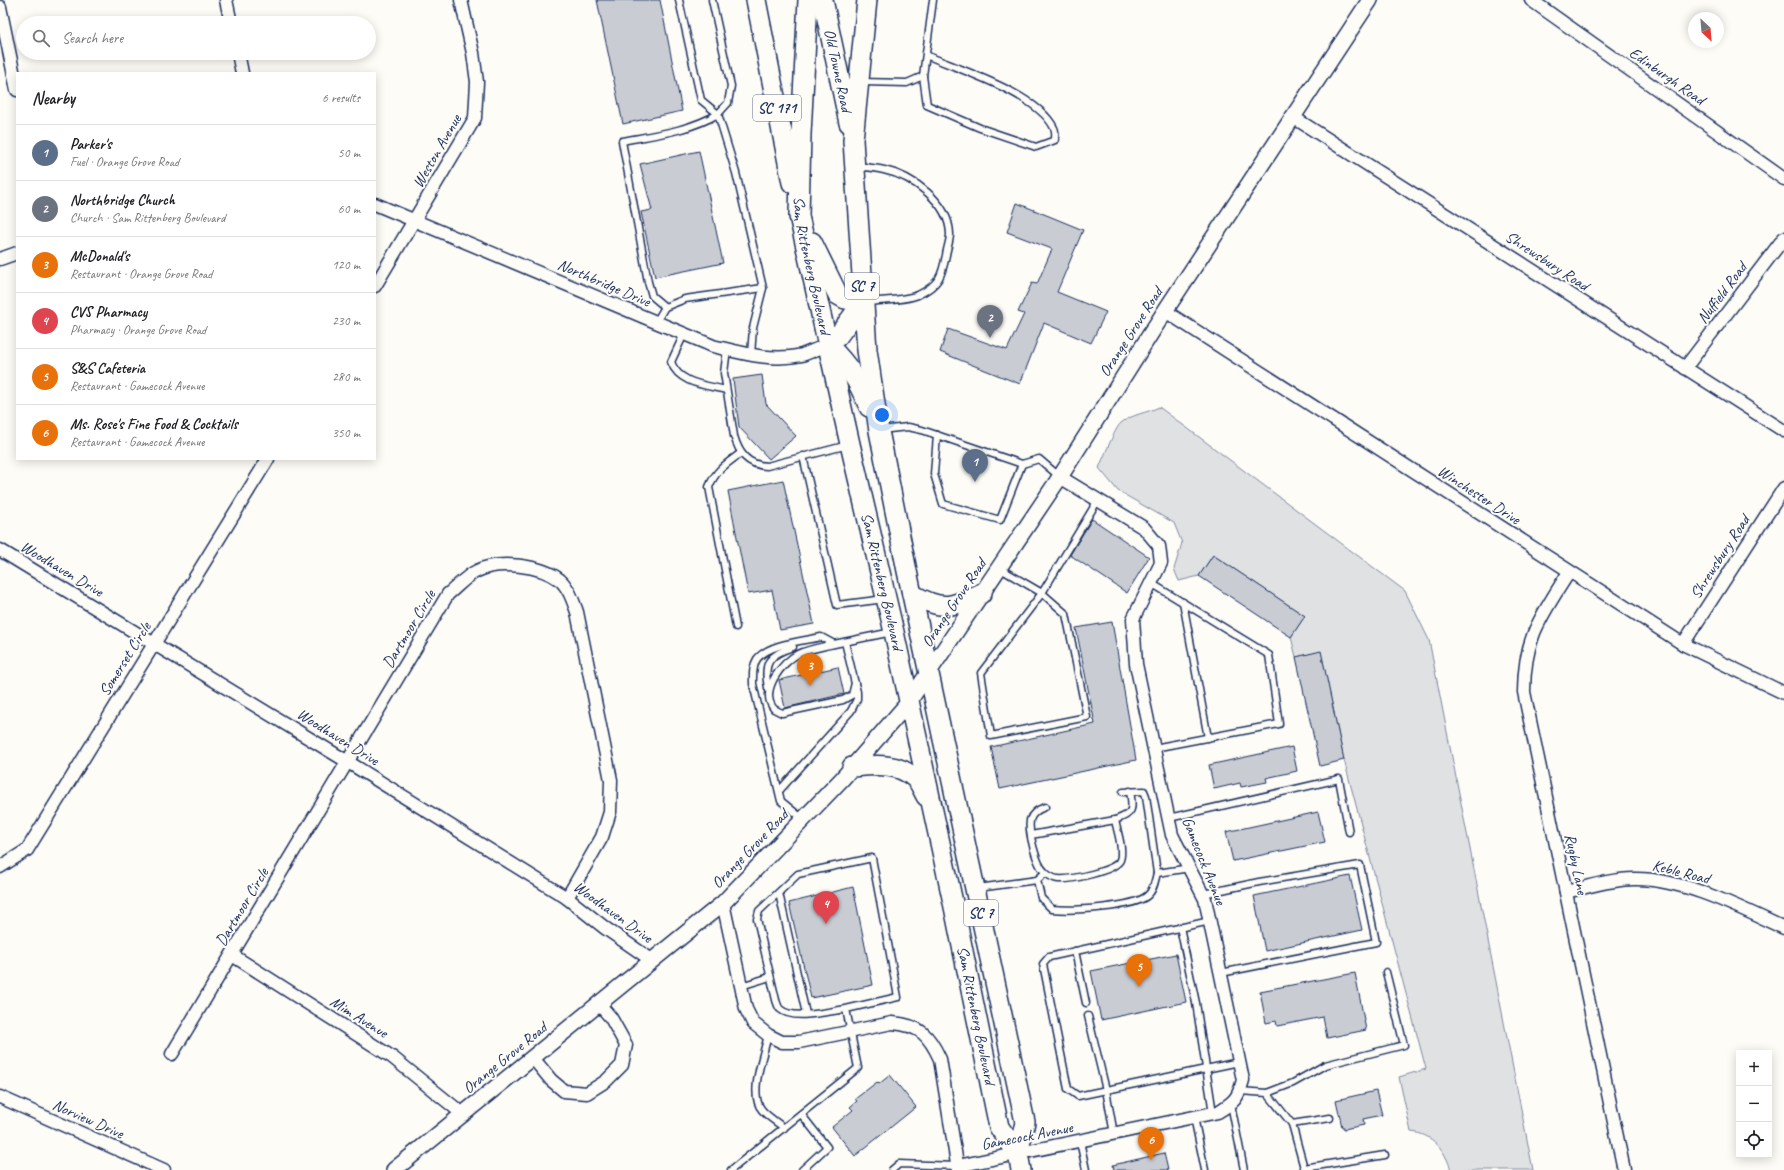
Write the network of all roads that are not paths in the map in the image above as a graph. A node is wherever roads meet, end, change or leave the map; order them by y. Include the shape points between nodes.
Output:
1 (226, 0) edge
2 (461, 0) edge
3 (678, 0) edge
4 (712, 0) edge
5 (756, 0) edge
6 (808, 0) edge
7 (823, 0) edge
8 (866, 0) edge
9 (933, 0) edge
10 (1370, 0) edge
11 (1531, 0) edge
12 (0, 7) edge
13 (229, 16) edge
14 (926, 55) junction
15 (239, 60) edge
16 (242, 72) edge
17 (923, 76) junction
18 (859, 82) junction
19 (16, 85) edge
20 (718, 114) junction
21 (1293, 117) junction
22 (853, 140) junction
23 (855, 166) junction
24 (1784, 179) edge
25 (376, 204) edge
26 (799, 216) junction
27 (415, 221) junction
28 (1784, 238) edge
29 (16, 252) edge
30 (0, 259) edge
31 (376, 284) edge
32 (763, 288) junction
33 (863, 302) junction
34 (665, 308) junction
35 (1165, 311) junction
36 (656, 322) junction
37 (684, 334) junction
38 (828, 345) junction
39 (727, 349) junction
40 (751, 355) junction
41 (1685, 368) junction
42 (726, 390) junction
43 (879, 431) junction
44 (1784, 432) edge
45 (937, 435) junction
46 (850, 444) junction
47 (741, 453) junction
48 (803, 456) junction
49 (267, 460) edge
50 (1022, 464) junction
51 (1060, 477) junction
52 (1784, 488) edge
53 (1098, 500) junction
54 (0, 550) edge
55 (999, 568) junction
56 (1569, 572) junction
57 (1151, 583) junction
58 (982, 593) junction
59 (1042, 593) junction
60 (912, 594) junction
61 (886, 599) junction
62 (1182, 602) junction
63 (736, 627) dead end
64 (894, 632) junction
65 (825, 639) junction
66 (845, 642) junction
67 (154, 643) junction
68 (834, 644) junction
69 (1683, 644) junction
70 (930, 672) junction
71 (855, 683) junction
72 (1784, 693) edge
73 (770, 699) junction
74 (908, 703) junction
75 (1208, 738) junction
76 (1154, 748) junction
77 (348, 762) junction
78 (852, 766) junction
79 (779, 791) junction
80 (931, 806) junction
81 (1045, 807) dead end
82 (1169, 818) junction
83 (803, 819) junction
84 (1115, 820) junction
85 (1349, 832) dead end
86 (1031, 835) junction
87 (0, 867) edge
88 (1190, 868) junction
89 (1045, 873) junction
90 (1156, 873) junction
91 (1037, 880) junction
92 (976, 888) junction
93 (779, 892) junction
94 (1566, 892) junction
95 (1203, 894) junction
96 (567, 898) junction
97 (723, 904) junction
98 (1210, 920) junction
99 (1180, 927) junction
100 (1784, 928) edge
101 (1075, 951) junction
102 (232, 955) junction
103 (653, 961) junction
104 (1386, 972) dead end
105 (1221, 973) junction
106 (770, 977) junction
107 (741, 986) junction
108 (1086, 1003) dead end
109 (600, 1005) junction
110 (846, 1009) junction
111 (806, 1014) junction
112 (1088, 1016) dead end
113 (852, 1032) junction
114 (768, 1035) junction
115 (172, 1054) dead end
116 (533, 1058) junction
117 (1239, 1062) junction
118 (1206, 1069) junction
119 (1106, 1090) junction
120 (1240, 1091) junction
121 (1267, 1092) junction
122 (0, 1097) edge
123 (1231, 1104) junction
124 (1213, 1113) junction
125 (464, 1114) junction
126 (802, 1114) junction
127 (1194, 1116) junction
128 (1330, 1118) dead end
129 (1292, 1124) junction
130 (784, 1128) junction
131 (1114, 1134) junction
132 (1080, 1141) junction
133 (1385, 1156) dead end
134 (1020, 1162) edge
135 (958, 1168) edge
136 (164, 1170) edge
137 (394, 1170) edge
138 (731, 1170) edge
139 (802, 1170) edge
140 (892, 1170) edge
141 (1086, 1170) edge
142 (1205, 1170) edge
143 (1244, 1170) edge
144 (1624, 1170) edge

1 - 13 street
2 - 27 street, Weston Avenue via 477,82 475,118
3 - 20 lane via 701,100
4 - 20 lane via 731,86 728,103
5 - 26 main road, SC 171
6 - 26 main road, Sam Rittenberg Boulevard / SC 7
7 - 22 main road, Old Towne Road
8 - 18 main road, Sam Rittenberg Boulevard / SC 7
9 - 14 lane
10 - 21 street, Orange Grove Road
11 - 24 street, Edinburgh Road
12 - 19 street
14 - 17 lane
14 - 17 lane via 1018,94 1046,116 1055,129 1054,140 1036,147 980,128 927,105
15 - 16 street
17 - 18 lane via 907,83
18 - 22 main road, Sam Rittenberg Boulevard / SC 7
20 - 32 lane via 736,173
20 - 34 lane via 705,122 685,128 622,141 648,282 652,296
21 - 35 street, Orange Grove Road
21 - 41 street, Shrewsbury Road
22 - 23 main road, Sam Rittenberg Boulevard / SC 7
23 - 33 main road, Sam Rittenberg Boulevard / SC 7
23 - 33 lane via 892,172 928,193 943,212 950,235 940,279 928,289 911,297
25 - 27 street, Northbridge Drive
26 - 33 main road via 838,295
26 - 38 main road, Sam Rittenberg Boulevard / SC 7
27 - 31 street
27 - 36 street, Northbridge Drive
28 - 41 street, Nuffield Road
29 - 30 street
32 - 34 lane via 685,299
32 - 40 lane via 753,328
33 - 38 main road via 838,336
33 - 43 main road, Sam Rittenberg Boulevard / SC 7
34 - 36 lane
35 - 51 street, Orange Grove Road
35 - 56 street, Winchester Drive
36 - 37 street, Northbridge Drive
37 - 39 street, Northbridge Drive
37 - 42 lane via 671,362 674,370 680,377
38 - 40 street, Northbridge Drive via 801,355 779,358
38 - 43 main road via 854,374
38 - 46 main road, Sam Rittenberg Boulevard / SC 7
39 - 40 street, Northbridge Drive
39 - 42 lane via 724,373
41 - 44 street, Shrewsbury Road
42 - 47 lane via 734,436
43 - 45 lane via 908,427
43 - 60 main road, Sam Rittenberg Boulevard / SC 7
45 - 50 lane
45 - 50 lane via 934,474 943,504 1000,520
46 - 48 lane
46 - 61 main road, Sam Rittenberg Boulevard / SC 7
47 - 48 lane via 752,463 767,466
47 - 63 lane via 724,465 714,476 709,487
48 - 61 lane via 837,605
49 - 67 street, Somerset Circle
50 - 51 lane via 1039,459
51 - 53 street, Gamecock Avenue
51 - 55 street, Orange Grove Road
52 - 69 street, Shrewsbury Road
53 - 57 street, Gamecock Avenue via 1144,528 1159,546 1161,563
53 - 59 lane
54 - 67 street, Woodhaven Drive
55 - 58 street, Orange Grove Road
55 - 59 lane
56 - 69 street, Winchester Drive
56 - 94 street, Rugby Lane via 1537,624 1528,646 1524,668 1524,686
57 - 62 lane
57 - 76 street, Gamecock Avenue via 1132,619 1136,664
58 - 60 main road via 952,606 936,605
58 - 70 street, Orange Grove Road
59 - 59 lane via 980,673 991,736 1087,717 1066,614
60 - 70 main road, Sam Rittenberg Boulevard / SC 7
61 - 64 main road, Sam Rittenberg Boulevard / SC 7
62 - 75 lane
62 - 75 lane via 1269,655 1279,724
64 - 66 lane
64 - 74 main road, Sam Rittenberg Boulevard / SC 7
65 - 68 lane
65 - 73 lane via 777,653 766,665 765,674
65 - 79 lane via 821,637 770,648 756,660 752,670 753,684
66 - 68 lane
66 - 71 lane
67 - 77 street, Woodhaven Drive
67 - 87 street, Somerset Circle via 27,850
68 - 73 lane via 800,653 789,659 770,684
69 - 72 street, Winchester Drive
70 - 74 street, Orange Grove Road
70 - 92 main road, Sam Rittenberg Boulevard / SC 7
71 - 73 lane via 852,694 843,700 782,713 774,708
71 - 79 lane via 857,699 851,711
74 - 78 street, Orange Grove Road via 873,746
74 - 80 main road, Sam Rittenberg Boulevard / SC 7
75 - 76 lane
76 - 82 street, Gamecock Avenue
77 - 96 street, Woodhaven Drive
77 - 96 street, Dartmoor Circle via 448,594 476,571 495,565 521,566 548,572 560,580 570,593 577,612 611,780 610,812 602,837
77 - 102 street, Dartmoor Circle
78 - 80 main road via 885,765 902,770 917,780
78 - 83 street, Orange Grove Road
79 - 83 lane via 781,801
80 - 134 main road, Sam Rittenberg Boulevard / SC 7 via 999,1127
81 - 86 lane via 1032,815
82 - 85 lane via 1339,780
82 - 88 street, Gamecock Avenue via 1172,835
83 - 97 street, Orange Grove Road
84 - 86 lane
84 - 89 lane via 1121,859 1118,864 1103,872 1057,879
84 - 90 lane via 1127,816 1131,810 1132,805 1126,792 1144,791
86 - 89 lane via 1038,864
88 - 90 lane
88 - 95 street, Gamecock Avenue
89 - 91 lane
90 - 91 lane via 1154,885 1148,895 1130,904 1068,910 1052,909 1044,903
91 - 92 lane
92 - 134 main road, Sam Rittenberg Boulevard / SC 7 via 1025,1122
93 - 106 lane via 759,911 757,919
93 - 110 lane via 798,874 872,858 898,997
93 - 111 lane
94 - 100 street, Keble Road via 1610,881 1658,880 1714,897
94 - 144 street, Rugby Lane
95 - 98 street, Gamecock Avenue
95 - 105 lane via 1360,865 1376,942
96 - 103 street, Woodhaven Drive
97 - 103 street, Orange Grove Road
97 - 107 street
98 - 99 lane
98 - 105 street, Gamecock Avenue
99 - 101 lane
99 - 118 lane via 1196,1003
101 - 108 lane
101 - 119 lane via 1049,957 1043,964 1068,1089 1078,1096
102 - 115 street, Dartmoor Circle
102 - 125 street, Mim Avenue via 392,1057
103 - 109 street, Orange Grove Road
104 - 121 lane via 1404,1045 1325,1065 1293,1083
105 - 117 street, Gamecock Avenue
106 - 107 lane
106 - 111 lane via 780,1008 790,1014
107 - 114 street via 746,1009 753,1023
109 - 116 street, Orange Grove Road
109 - 116 street via 611,1018 626,1045 622,1065 606,1080 587,1093 564,1091
110 - 111 lane
110 - 113 lane
112 - 119 lane
113 - 114 street via 799,1042 782,1042
113 - 126 lane via 858,1068
113 - 135 street via 892,1023 906,1024 920,1030 932,1042 940,1059
114 - 130 lane via 756,1093 762,1110
116 - 125 street, Orange Grove Road
117 - 118 lane
117 - 120 street, Gamecock Avenue via 1243,1080
118 - 119 lane
118 - 124 lane
119 - 131 lane
120 - 121 lane
120 - 123 street, Gamecock Avenue
121 - 129 lane
122 - 136 street, Norview Drive
123 - 124 street, Gamecock Avenue
123 - 143 lane
124 - 127 street, Gamecock Avenue
125 - 137 street, Orange Grove Road
126 - 130 lane
126 - 139 lane via 827,1147
127 - 131 street, Gamecock Avenue
127 - 142 lane
128 - 129 lane
129 - 133 lane via 1304,1168
130 - 138 lane
131 - 132 street, Gamecock Avenue
132 - 134 street, Gamecock Avenue
132 - 141 lane
134 - 135 street, Gamecock Avenue
135 - 140 lane via 899,1164

